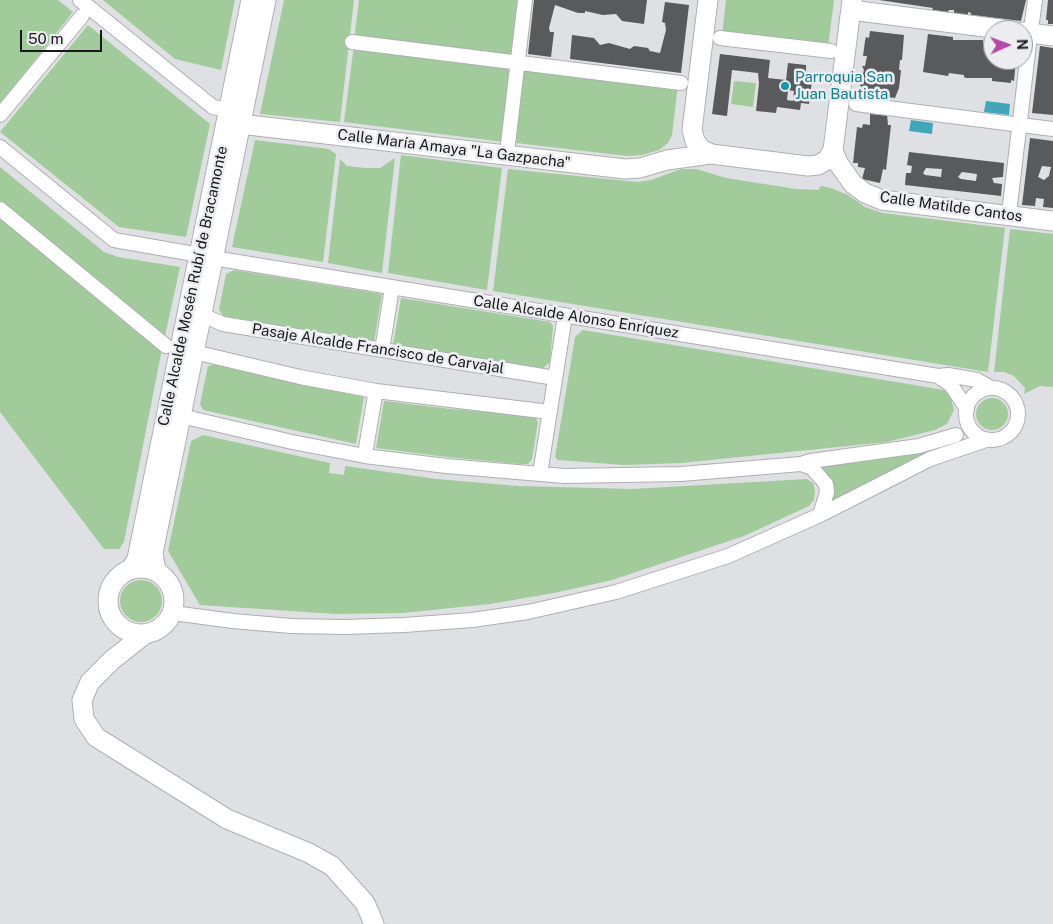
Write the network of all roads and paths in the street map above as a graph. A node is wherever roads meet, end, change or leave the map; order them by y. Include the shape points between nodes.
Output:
1 (80, 0) edge
2 (252, 0) edge
3 (266, 0) edge
4 (525, 0) edge
5 (708, 0) edge
6 (1035, 0) edge
7 (852, 5) edge
8 (82, 16) dead end
9 (1031, 20) edge
10 (983, 26) edge
11 (1033, 34) edge
12 (1053, 36) edge
13 (720, 38) dead end
14 (352, 42) dead end
15 (831, 51) dead end
16 (517, 63) junction
17 (1025, 70) edge
18 (681, 83) dead end
19 (856, 104) dead end
20 (229, 110) junction
21 (0, 114) edge
22 (240, 124) junction
23 (1020, 124) junction
24 (1053, 129) edge
25 (692, 130) junction
26 (508, 144) dead end
27 (0, 147) edge
28 (834, 150) junction
29 (711, 154) junction
30 (667, 160) junction
31 (808, 166) junction
32 (853, 184) junction
33 (1010, 205) dead end
34 (0, 209) edge
35 (1053, 221) edge
36 (207, 256) junction
37 (391, 294) dead end
38 (202, 315) junction
39 (565, 316) junction
40 (383, 344) dead end
41 (166, 346) dead end
42 (194, 352) junction
43 (938, 376) junction
44 (555, 378) junction
45 (991, 388) junction
46 (375, 396) dead end
47 (966, 409) junction
48 (550, 412) junction
49 (181, 416) junction
50 (968, 426) junction
51 (956, 435) junction
52 (986, 440) junction
53 (366, 448) dead end
54 (930, 460) junction
55 (801, 464) junction
56 (540, 474) junction
57 (820, 515) junction
58 (130, 570) junction
59 (156, 571) junction
60 (172, 613) junction
61 (115, 622) junction
62 (145, 634) junction
63 (112, 660) junction
64 (374, 924) edge

1 - 20 street via 213,107
2 - 20 main road, Calle Alcalde Mosén Rubí de Bracamonte
3 - 22 main road, Calle Alcalde Mosén Rubí de Bracamonte
4 - 16 street
5 - 25 main road
6 - 9 street
7 - 10 main road
7 - 28 main road
8 - 21 street
11 - 12 main road
13 - 15 street
14 - 16 street
16 - 18 street
16 - 26 street
17 - 23 street
19 - 23 street
20 - 36 main road, Calle Alcalde Mosén Rubí de Bracamonte
22 - 30 main road, Calle María Amaya "La Gazpacha" via 625,169
22 - 36 main road, Calle Alcalde Mosén Rubí de Bracamonte
23 - 24 street
23 - 33 street
25 - 29 main road via 701,149
25 - 30 main road
27 - 36 street, Calle Alcalde Alonso Enríquez via 114,240
28 - 31 main road via 818,165
28 - 32 main road, Calle Matilde Cantos via 838,163
29 - 30 main road, Calle María Amaya "La Gazpacha"
29 - 31 main road, Calle María Amaya "La Gazpacha"
31 - 32 main road, Calle Matilde Cantos
32 - 35 main road, Calle Matilde Cantos via 882,200
34 - 41 street
36 - 38 main road, Calle Alcalde Mosén Rubí de Bracamonte
36 - 39 street, Calle Alcalde Alonso Enríquez
36 - 58 main road, Calle Alcalde Mosén Rubí de Bracamonte via 137,559
37 - 40 street
38 - 42 main road, Calle Alcalde Mosén Rubí de Bracamonte
38 - 44 street, Pasaje Alcalde Francisco de Carvajal via 223,324
39 - 43 street, Calle Alcalde Alonso Enríquez
39 - 44 street
42 - 48 street via 376,391
42 - 49 main road, Calle Alcalde Mosén Rubí de Bracamonte
43 - 45 street, Calle Alcalde Alonso Enríquez via 977,380
43 - 47 street via 951,386
44 - 48 street
45 - 47 street via 977,393
45 - 52 street via 1010,396 1018,418 1014,428 1004,437
46 - 53 street
47 - 50 street
48 - 56 street
49 - 56 street via 365,456
49 - 59 main road, Calle Alcalde Mosén Rubí de Bracamonte via 153,553
50 - 51 street
50 - 52 street
51 - 54 street
51 - 55 street via 919,446
52 - 54 street
54 - 57 street
55 - 56 street via 681,474
55 - 57 street via 812,468 826,484 827,492
57 - 60 street via 677,574 528,612 404,626 344,627 243,622
58 - 59 main road
58 - 61 main road via 115,581 110,590 108,602
59 - 60 main road via 172,590
60 - 62 main road via 163,627
61 - 62 main road via 131,633
61 - 63 main road via 118,639
62 - 63 main road
63 - 64 main road via 96,674 82,700 84,719 96,737 227,818 332,866 365,903

